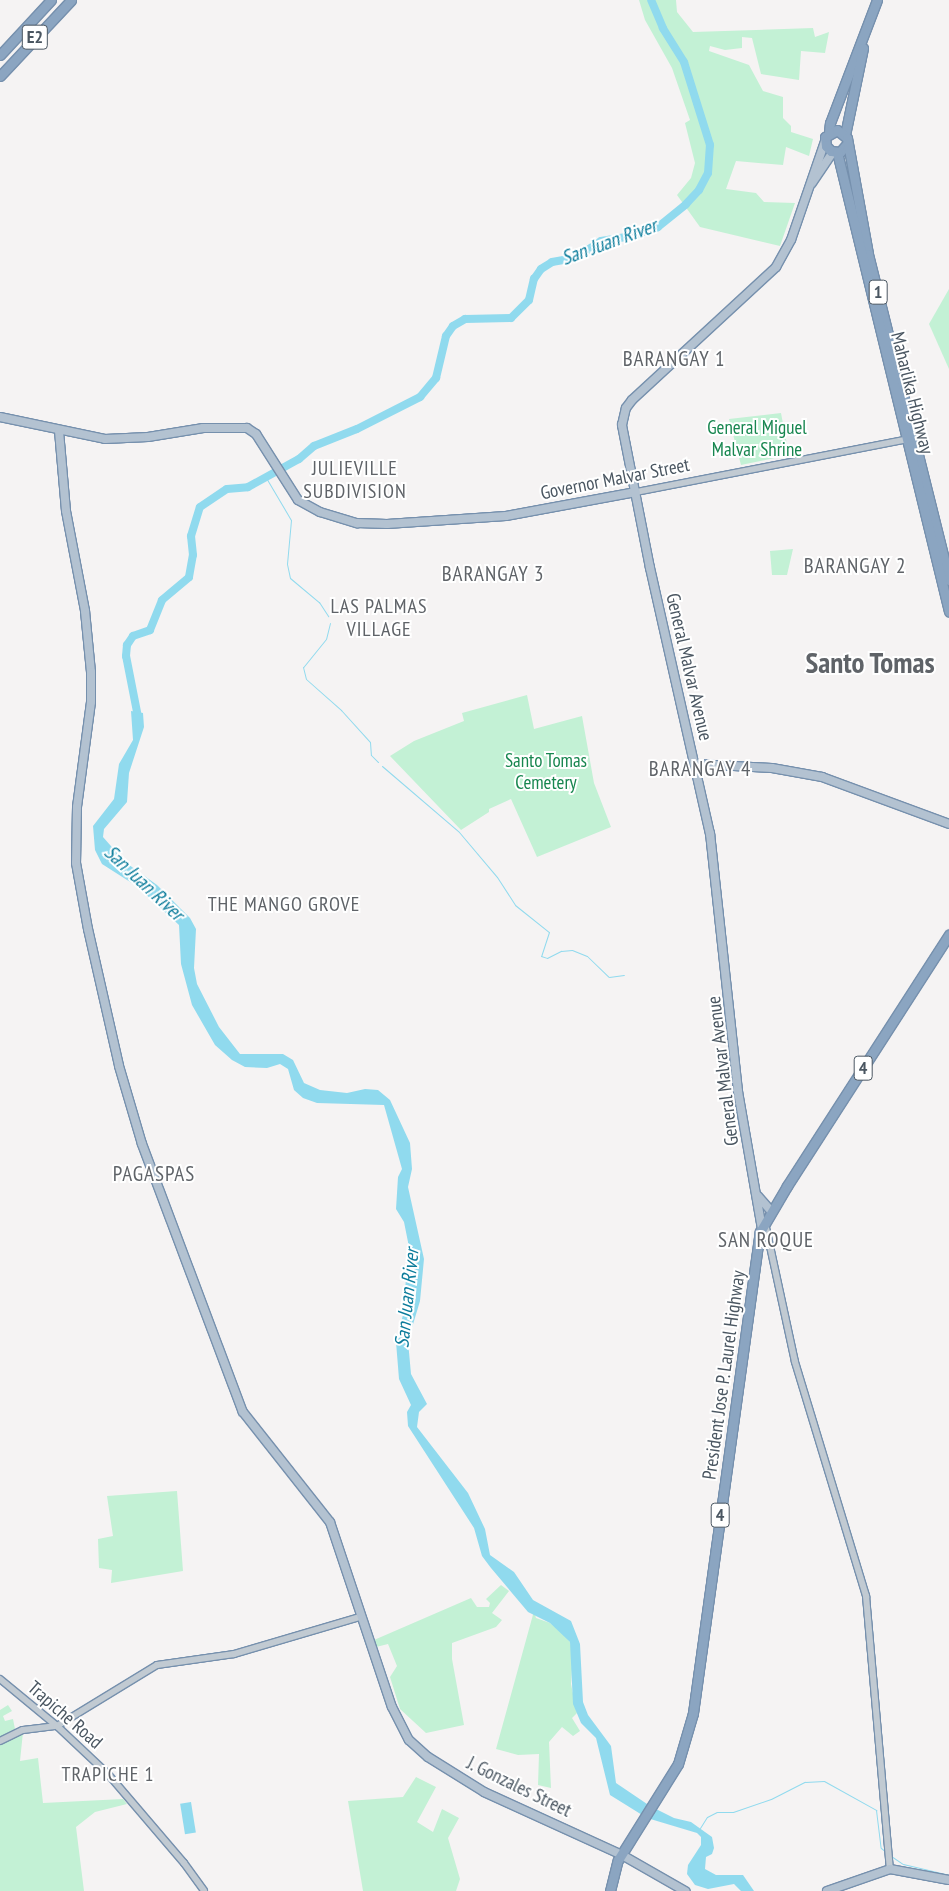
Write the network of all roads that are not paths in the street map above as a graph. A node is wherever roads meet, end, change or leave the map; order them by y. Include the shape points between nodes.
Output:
1 (51, 0) edge
2 (71, 0) edge
3 (877, 0) edge
4 (867, 31) junction
5 (0, 55) edge
6 (0, 76) edge
7 (829, 132) junction
8 (845, 135) junction
9 (824, 141) junction
10 (846, 145) junction
11 (835, 152) junction
12 (812, 183) junction
13 (0, 417) edge
14 (59, 430) junction
15 (910, 438) junction
16 (636, 492) junction
17 (949, 580) edge
18 (949, 612) edge
19 (695, 764) junction
20 (940, 822) junction
21 (949, 824) edge
22 (949, 828) edge
23 (949, 935) edge
24 (755, 1192) junction
25 (771, 1211) junction
26 (763, 1226) junction
27 (360, 1617) junction
28 (0, 1679) edge
29 (57, 1726) junction
30 (0, 1741) edge
31 (622, 1855) junction
32 (890, 1869) junction
33 (949, 1880) edge
34 (204, 1891) edge
35 (610, 1891) edge
36 (614, 1891) edge
37 (685, 1891) edge
38 (827, 1891) edge

1 - 5 highway, E2
2 - 6 highway, E2
3 - 4 highway, 1
4 - 7 highway, 1 via 847,75
4 - 8 highway, 1
7 - 8 highway via 837,130
7 - 9 highway, 1
8 - 10 highway, 1
9 - 11 highway, 1
9 - 12 main road, General Malvar Avenue via 811,175
10 - 11 highway
10 - 15 highway, Maharlika Highway / 1
11 - 12 main road, General Malvar Avenue
11 - 15 highway, Maharlika Highway / 1
12 - 16 main road, General Malvar Avenue via 787,251 776,267 626,408 622,425
13 - 14 main road, Governor Malvar Street
14 - 16 main road, Governor Malvar Street via 105,439 148,437 231,425 246,428 256,434 298,500 308,508 357,523 506,516
14 - 27 main road, J. Gonzales Street via 66,511 85,611 92,689 77,807 76,863 117,1057 142,1144 242,1412 330,1522
15 - 16 street, Governor Malvar Street
15 - 17 highway, Maharlika Highway / 1
15 - 18 highway, Maharlika Highway / 1
16 - 19 main road, General Malvar Avenue
19 - 20 main road via 772,768 822,777
19 - 24 main road, General Malvar Avenue / 4 via 716,870 738,1091
20 - 21 main road
20 - 22 main road
23 - 25 highway, President Jose P. Laurel Highway / 4
24 - 25 main road
24 - 26 main road, General Malvar Avenue / 4
25 - 26 highway, President Jose P. Laurel Highway / 4
26 - 31 highway, President Jose P. Laurel Highway / 4 via 694,1706 678,1764
26 - 32 street via 795,1362 866,1596
27 - 29 street via 229,1655 157,1665
27 - 31 main road, J. Gonzales Street via 396,1717 409,1740 422,1752 484,1792
28 - 29 street, Trapiche Road
29 - 30 street via 23,1730
29 - 34 street, Trapiche Road via 108,1774
31 - 35 highway, President Jose P. Laurel Highway / 4
31 - 36 highway, President Jose P. Laurel Highway / 4
31 - 37 main road, J. Gonzales Street
32 - 33 main road
32 - 38 main road

